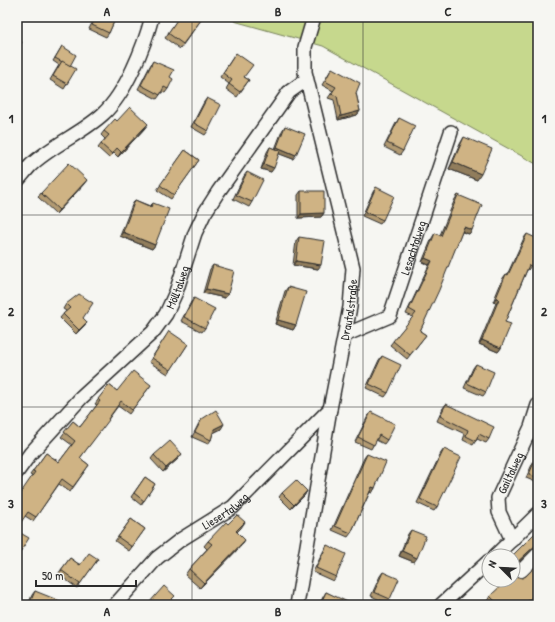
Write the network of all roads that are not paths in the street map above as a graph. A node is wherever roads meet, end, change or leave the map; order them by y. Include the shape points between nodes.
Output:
1 (152, 17) edge
2 (314, 17) edge
3 (306, 80) junction
4 (451, 132) dead end
5 (17, 182) edge
6 (345, 335) junction
7 (538, 405) edge
8 (330, 409) junction
9 (17, 472) edge
10 (538, 514) edge
11 (512, 540) junction
12 (504, 548) edge
13 (538, 554) edge
14 (481, 568) edge
15 (521, 571) edge
16 (115, 605) edge
17 (297, 605) edge
18 (441, 605) edge

1 - 5 street via 121,93 104,113 37,161
2 - 3 street, Drautalstraße via 305,47
3 - 6 street, Drautalstraße via 353,268
3 - 9 street, Mölltalweg via 289,92 204,214 195,233 176,292 166,314 153,332 81,398
4 - 6 street, Lesachtalweg via 390,316
6 - 8 street, Drautalstraße
7 - 11 street, Gailtalweg via 498,498 500,512
8 - 16 street, Liesertalweg via 233,507 180,540 157,558
8 - 17 street, Drautalstraße
10 - 11 street
11 - 12 street
13 - 15 street
14 - 18 street

